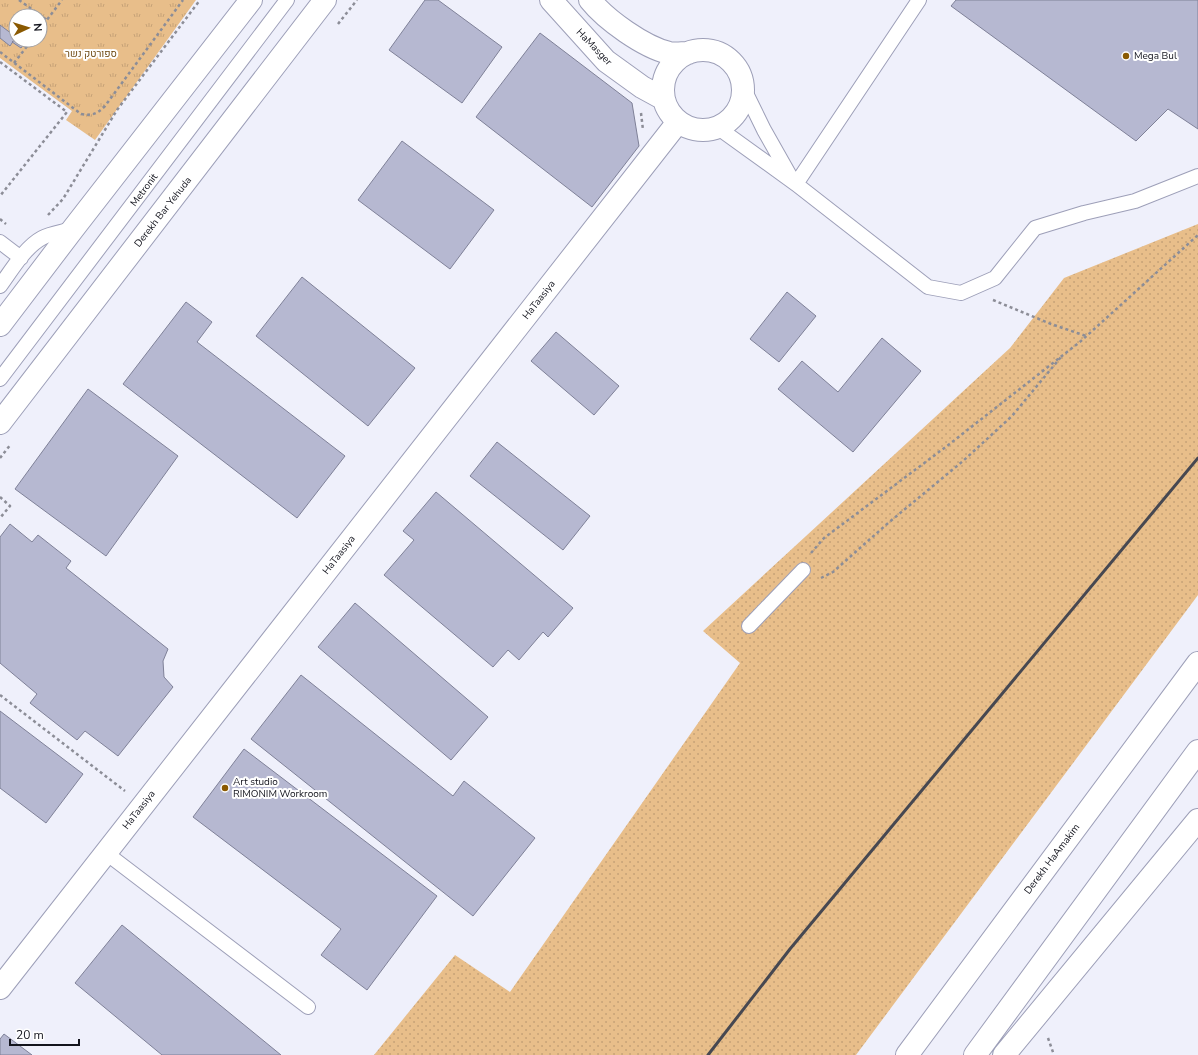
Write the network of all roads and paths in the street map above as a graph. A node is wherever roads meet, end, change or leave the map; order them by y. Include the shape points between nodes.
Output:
1 (19, 0) edge
2 (62, 0) edge
3 (183, 0) edge
4 (200, 0) edge
5 (251, 0) edge
6 (287, 0) edge
7 (326, 0) edge
8 (551, 0) edge
9 (590, 0) edge
10 (919, 0) edge
11 (30, 8) edge
12 (48, 19) edge
13 (26, 48) edge
14 (0, 52) edge
15 (688, 53) junction
16 (0, 62) edge
17 (14, 63) junction
18 (742, 84) junction
19 (664, 99) junction
20 (640, 110) dead end
21 (678, 122) junction
22 (717, 127) junction
23 (642, 136) dead end
24 (1198, 176) edge
25 (796, 184) junction
26 (0, 196) edge
27 (44, 218) dead end
28 (73, 229) junction
29 (1198, 234) edge
30 (0, 242) edge
31 (21, 258) junction
32 (0, 286) edge
33 (961, 293) junction
34 (0, 325) edge
35 (1086, 336) junction
36 (1061, 357) junction
37 (0, 379) edge
38 (0, 423) edge
39 (0, 497) edge
40 (0, 518) edge
41 (803, 570) junction
42 (749, 626) dead end
43 (1198, 663) edge
44 (0, 695) edge
45 (1198, 751) edge
46 (143, 805) junction
47 (1198, 820) edge
48 (106, 853) junction
49 (0, 988) edge
50 (308, 1007) dead end
51 (907, 1055) edge
52 (975, 1055) edge
53 (1004, 1055) edge

1 - 11 path
2 - 12 path
3 - 17 path via 99,113 90,116 81,114
4 - 27 path via 117,110 63,199
5 - 28 main road
6 - 37 lane, Metronit
7 - 38 main road, Derekh Bar Yehuda
8 - 19 main road, HaMasger via 606,61 642,87
9 - 15 main road via 622,30 661,50
10 - 25 lane
13 - 17 path
14 - 17 path
15 - 18 main road via 708,50 720,54 731,62
15 - 19 main road via 673,63 666,74 663,86
16 - 26 path via 67,112
18 - 22 main road via 742,98 737,110
18 - 25 lane via 776,154
19 - 21 main road
20 - 23 path
21 - 22 main road via 690,128 704,130
21 - 46 main road, HaTaasiya
22 - 25 lane
24 - 33 lane via 1136,201 1035,228 995,278
25 - 33 lane via 928,287
28 - 31 lane via 42,238
28 - 34 main road
29 - 35 path
30 - 31 lane
31 - 32 lane
33 - 35 path via 996,300
35 - 36 path
36 - 41 path via 824,538 802,563
36 - 41 path via 1012,416 833,572 817,580 808,577
39 - 40 path via 10,506
41 - 42 lane
43 - 51 main road, Derekh HaAmakim
44 - 46 path
45 - 52 main road
46 - 48 main road, HaTaasiya
47 - 53 main road
48 - 49 main road, HaTaasiya
48 - 50 lane

